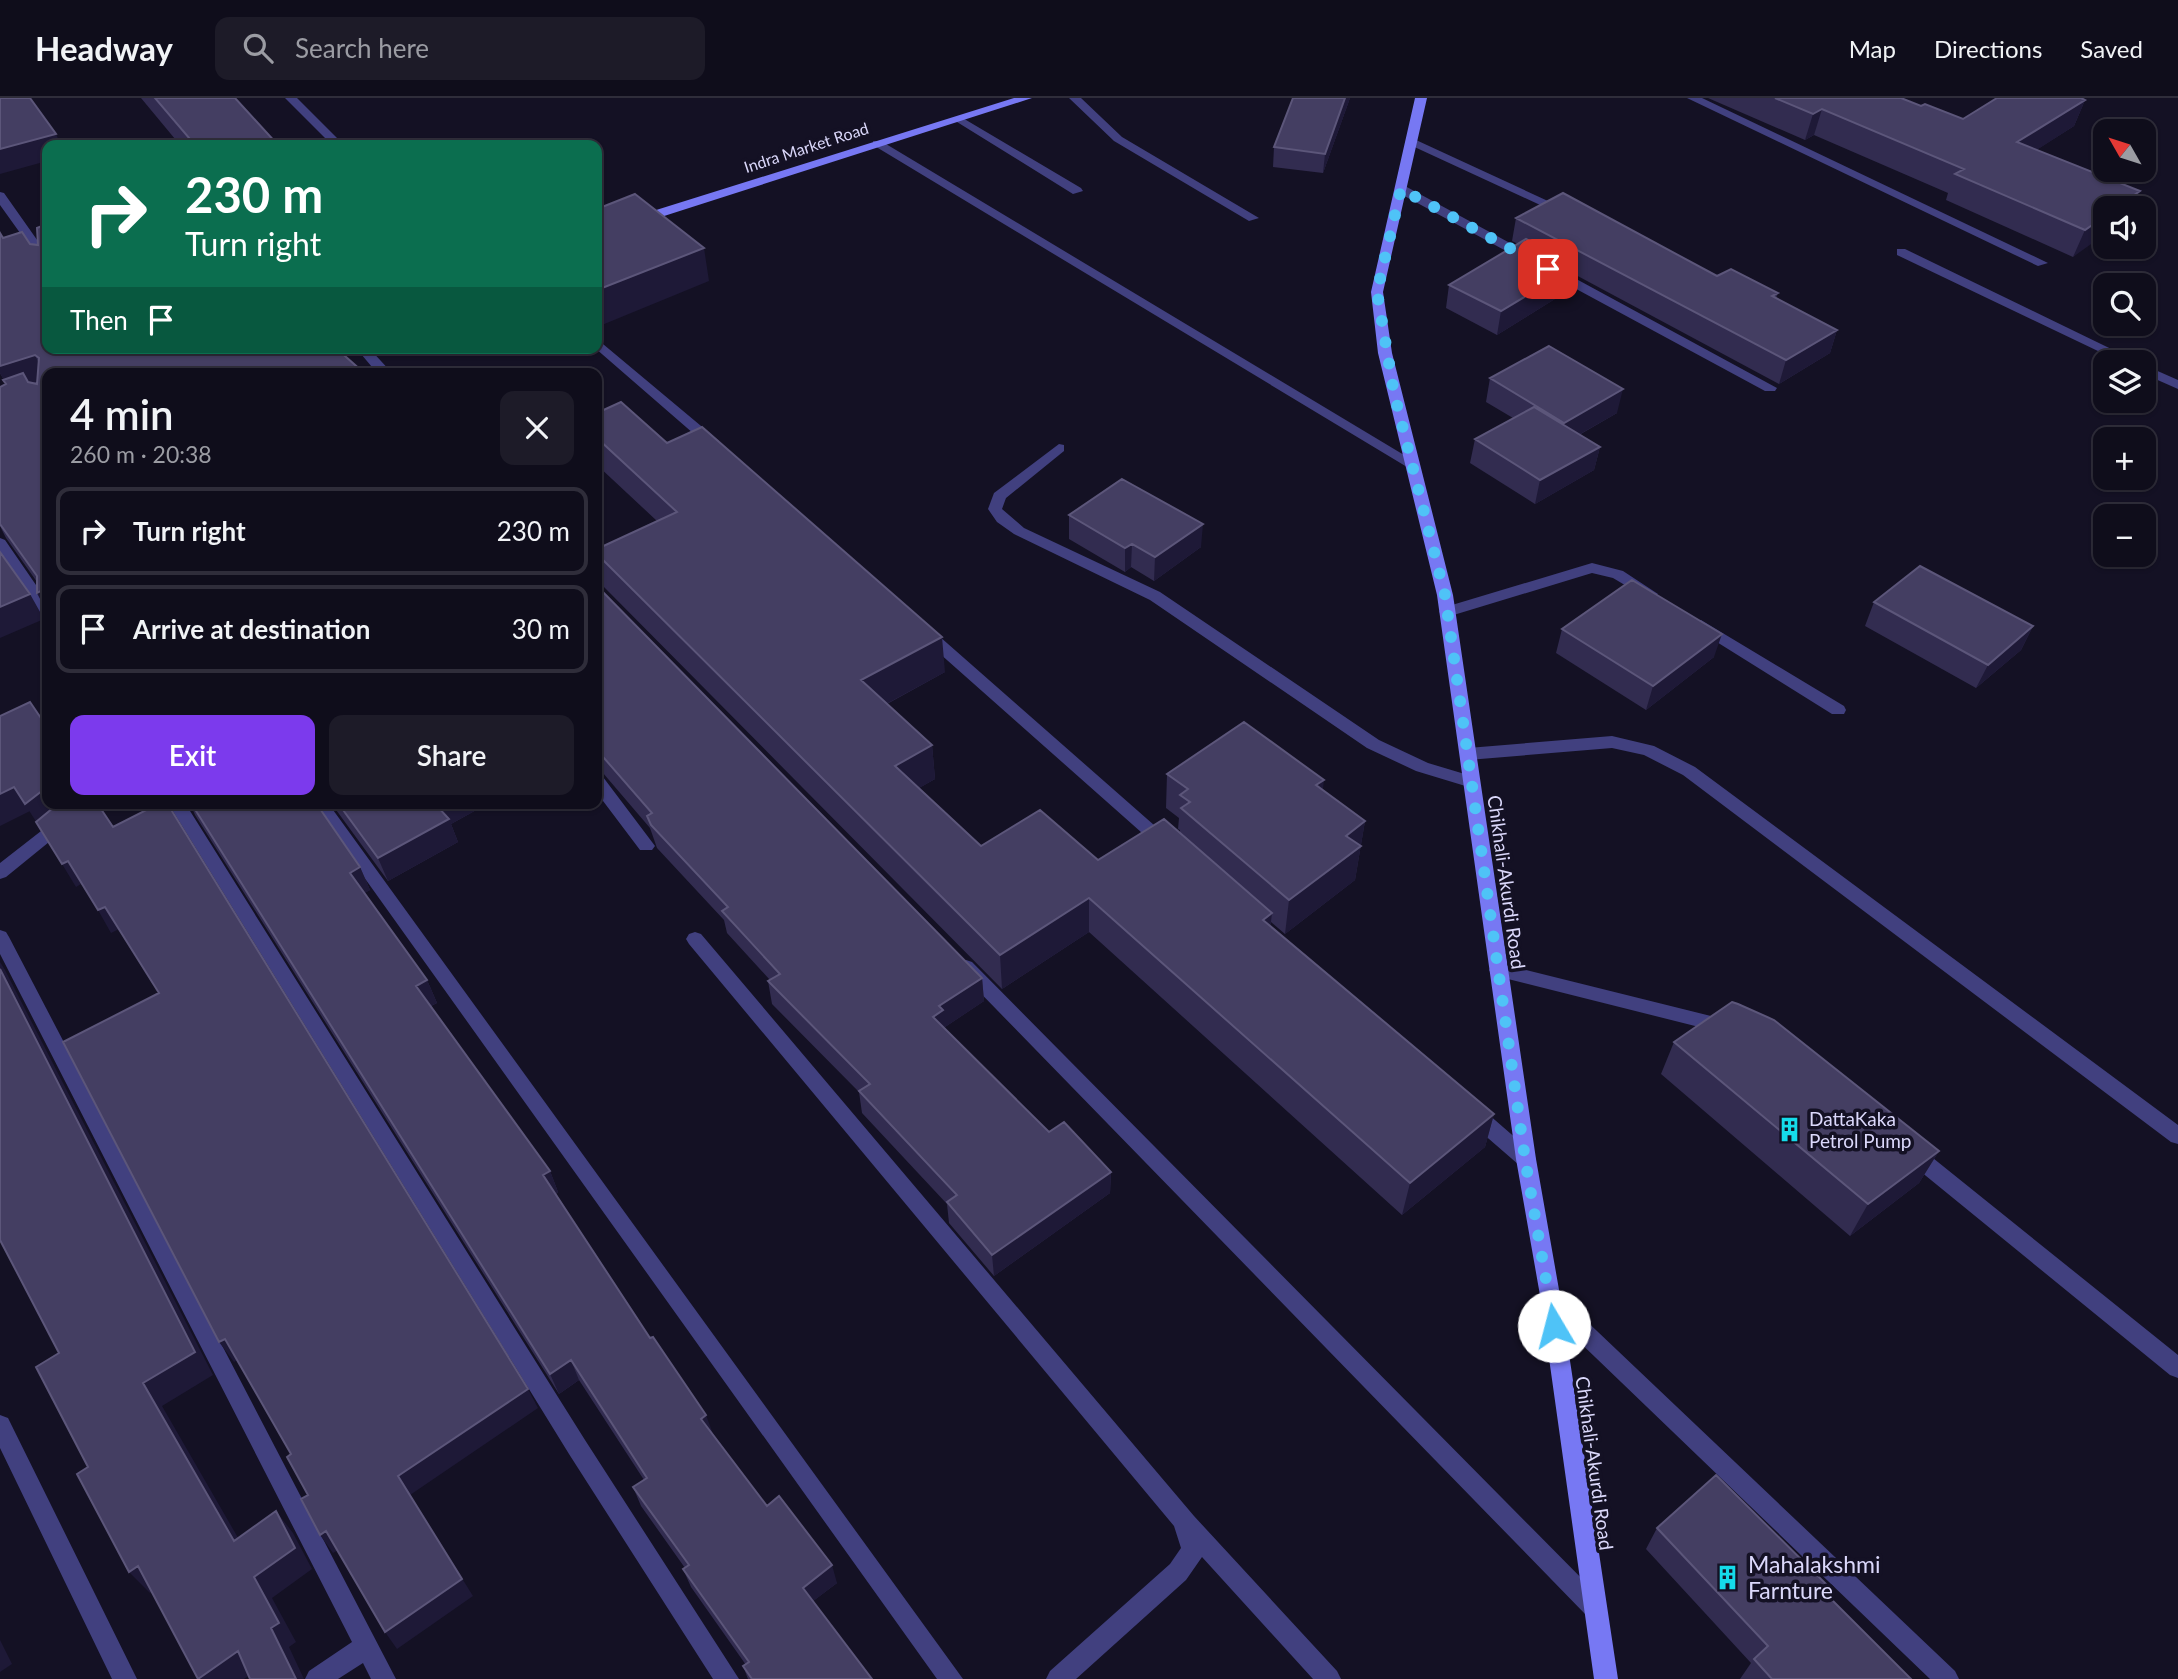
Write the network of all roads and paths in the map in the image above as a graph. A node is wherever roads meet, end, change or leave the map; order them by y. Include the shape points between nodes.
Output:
1 (291, 98) edge
2 (1026, 98) edge
3 (1075, 98) edge
4 (1421, 98) edge
5 (1693, 98) edge
6 (961, 120) junction
7 (333, 140) edge
8 (877, 142) junction
9 (1412, 142) junction
10 (1401, 189) junction
11 (1077, 191) dead end
12 (0, 196) edge
13 (1253, 218) dead end
14 (1583, 220) edge
15 (602, 228) edge
16 (1901, 252) dead end
17 (42, 255) edge
18 (2042, 264) dead end
19 (602, 347) edge
20 (2106, 350) edge
21 (219, 354) edge
22 (368, 354) edge
23 (230, 368) edge
24 (380, 368) edge
25 (2156, 375) edge
26 (2178, 385) edge
27 (1770, 388) dead end
28 (1059, 448) dead end
29 (722, 452) edge
30 (1412, 464) junction
31 (0, 543) edge
32 (1664, 603) edge
33 (42, 605) edge
34 (1447, 612) junction
35 (909, 617) edge
36 (1687, 617) edge
37 (1838, 710) dead end
38 (1468, 754) junction
39 (1472, 782) junction
40 (602, 788) edge
41 (81, 809) edge
42 (180, 809) edge
43 (322, 809) edge
44 (646, 846) edge
45 (1179, 856) edge
46 (0, 873) edge
47 (0, 937) edge
48 (695, 939) dead end
49 (950, 951) edge
50 (1498, 970) junction
51 (1741, 1033) edge
52 (1463, 1104) edge
53 (2178, 1136) edge
54 (1893, 1137) edge
55 (1525, 1159) junction
56 (1551, 1301) junction
57 (2178, 1368) edge
58 (0, 1425) edge
59 (1184, 1520) junction
60 (1594, 1607) junction
61 (367, 1646) junction
62 (125, 1679) edge
63 (317, 1679) edge
64 (384, 1679) edge
65 (727, 1679) edge
66 (951, 1679) edge
67 (1058, 1679) edge
68 (1329, 1679) edge
69 (1606, 1679) edge
70 (1947, 1679) edge

1 - 7 street
2 - 6 main road, Indra Market Road
3 - 13 street via 1118,139
4 - 9 main road, Chikhali-Akurdi Road
5 - 18 street
6 - 8 main road, Indra Market Road
6 - 11 street
8 - 15 main road, Indra Market Road
8 - 30 street
9 - 10 main road, Chikhali-Akurdi Road
9 - 14 street
10 - 27 street
10 - 30 main road, Chikhali-Akurdi Road via 1377,292 1385,353
12 - 17 street
16 - 20 street
19 - 29 street
21 - 23 street
22 - 24 street
25 - 26 street
28 - 39 street via 999,496 995,509 1002,519 1155,596 1373,744 1422,767
30 - 34 main road, Chikhali-Akurdi Road
31 - 33 street
32 - 34 street via 1618,574 1592,568
34 - 38 main road, Chikhali-Akurdi Road
35 - 45 street
36 - 37 street
38 - 39 main road, Chikhali-Akurdi Road
38 - 53 street via 1612,742 1648,750 1689,771
39 - 50 main road, Chikhali-Akurdi Road
40 - 44 street
41 - 46 street
42 - 65 street
43 - 66 street
47 - 61 street
48 - 59 street
49 - 60 street
50 - 51 street
50 - 55 main road, Chikhali-Akurdi Road
52 - 55 street
54 - 57 street
55 - 56 main road, Chikhali-Akurdi Road
56 - 60 main road, Chikhali-Akurdi Road
56 - 70 street
58 - 62 street
59 - 67 street via 1193,1550 1178,1573
59 - 68 street
60 - 69 main road, Chikhali-Akurdi Road
61 - 63 street
61 - 64 street

